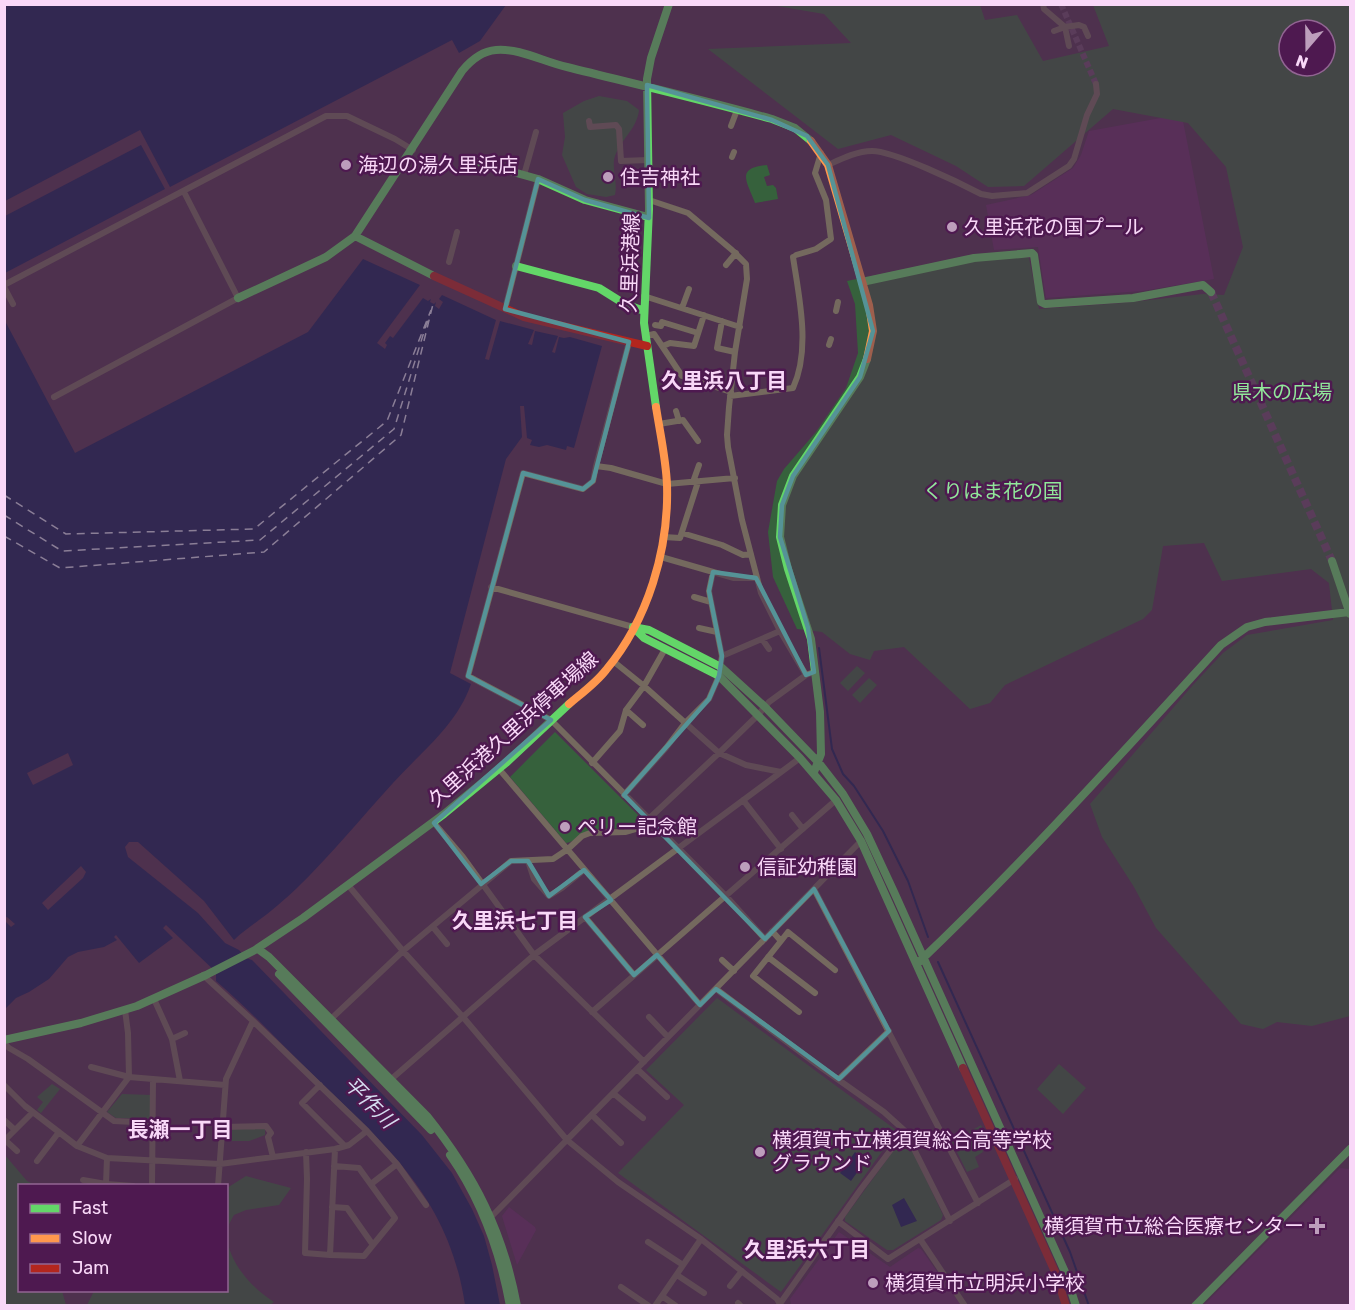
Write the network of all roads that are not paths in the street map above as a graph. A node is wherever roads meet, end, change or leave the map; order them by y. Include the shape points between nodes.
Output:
1 (669, 4) edge
2 (1043, 4) edge
3 (1065, 27) junction
4 (1054, 31) dead end
5 (1088, 36) dead end
6 (1069, 45) dead end
7 (1096, 84) tunnel mouth
8 (647, 85) junction
9 (736, 110) junction
10 (589, 121) dead end
11 (731, 126) dead end
12 (536, 132) dead end
13 (413, 150) junction
14 (821, 153) junction
15 (467, 159) dead end
16 (648, 160) junction
17 (828, 165) junction
18 (524, 175) junction
19 (538, 179) junction
20 (184, 192) junction
21 (649, 200) junction
22 (648, 218) junction
23 (457, 232) dead end
24 (355, 236) junction
25 (736, 254) junction
26 (449, 262) dead end
27 (726, 265) dead end
28 (516, 266) junction
29 (862, 282) junction
30 (4, 286) edge
31 (689, 289) dead end
32 (1210, 292) dead end
33 (644, 296) junction
34 (238, 298) junction
35 (838, 302) dead end
36 (13, 304) dead end
37 (682, 308) junction
38 (505, 309) junction
39 (644, 310) junction
40 (836, 311) dead end
41 (704, 315) junction
42 (723, 321) junction
43 (655, 325) dead end
44 (740, 327) junction
45 (698, 333) junction
46 (646, 336) junction
47 (629, 342) junction
48 (647, 346) junction
49 (663, 346) junction
50 (735, 352) junction
51 (730, 394) junction
52 (54, 398) dead end
53 (676, 411) dead end
54 (683, 420) junction
55 (659, 424) junction
56 (698, 441) dead end
57 (699, 465) dead end
58 (596, 466) junction
59 (735, 478) junction
60 (696, 482) junction
61 (667, 484) junction
62 (682, 533) junction
63 (664, 537) junction
64 (751, 554) junction
65 (661, 557) junction
66 (1332, 561) tunnel mouth
67 (713, 572) junction
68 (756, 578) junction
69 (491, 587) junction
70 (694, 597) dead end
71 (711, 602) junction
72 (1350, 614) edge
73 (633, 627) junction
74 (699, 628) dead end
75 (780, 631) junction
76 (717, 632) junction
77 (762, 639) junction
78 (665, 649) junction
79 (769, 649) dead end
80 (722, 656) junction
81 (613, 661) junction
82 (720, 672) junction
83 (810, 674) junction
84 (644, 686) junction
85 (765, 707) junction
86 (626, 710) junction
87 (758, 715) junction
88 (550, 720) junction
89 (685, 723) junction
90 (643, 725) dead end
91 (719, 753) junction
92 (800, 758) junction
93 (592, 763) junction
94 (819, 763) junction
95 (499, 770) junction
96 (781, 772) junction
97 (814, 772) junction
98 (624, 795) junction
99 (743, 800) junction
100 (836, 800) junction
101 (792, 815) dead end
102 (649, 820) junction
103 (434, 823) junction
104 (803, 829) junction
105 (861, 841) junction
106 (568, 849) junction
107 (678, 849) junction
108 (781, 849) junction
109 (528, 861) junction
110 (584, 870) junction
111 (481, 884) junction
112 (348, 885) junction
113 (814, 889) junction
114 (726, 896) junction
115 (611, 900) junction
116 (585, 917) junction
117 (433, 927) junction
118 (772, 932) junction
119 (765, 939) junction
120 (781, 941) junction
121 (447, 944) dead end
122 (258, 949) junction
123 (403, 951) junction
124 (534, 954) junction
125 (657, 956) junction
126 (768, 957) junction
127 (722, 960) dead end
128 (920, 961) junction
129 (734, 970) junction
130 (835, 970) dead end
131 (206, 974) junction
132 (634, 975) junction
133 (716, 989) junction
134 (815, 993) dead end
135 (154, 999) junction
136 (700, 1005) junction
137 (125, 1010) junction
138 (592, 1012) junction
139 (799, 1012) dead end
140 (463, 1017) junction
141 (649, 1017) dead end
142 (331, 1019) junction
143 (253, 1021) junction
144 (889, 1031) junction
145 (185, 1033) dead end
146 (668, 1037) junction
147 (172, 1039) junction
148 (4, 1041) edge
149 (644, 1062) junction
150 (92, 1067) dead end
151 (637, 1069) junction
152 (129, 1077) junction
153 (153, 1079) junction
154 (839, 1079) junction
155 (180, 1081) junction
156 (388, 1082) junction
157 (4, 1085) edge
158 (225, 1085) junction
159 (320, 1085) junction
160 (613, 1093) junction
161 (667, 1097) dead end
162 (33, 1112) junction
163 (103, 1112) junction
164 (592, 1115) junction
165 (642, 1118) dead end
166 (4, 1120) edge
167 (154, 1123) junction
168 (223, 1126) junction
169 (15, 1130) junction
170 (367, 1131) junction
171 (905, 1131) junction
172 (59, 1132) junction
173 (154, 1136) junction
174 (167, 1136) dead end
175 (567, 1140) junction
176 (621, 1143) dead end
177 (344, 1145) junction
178 (77, 1146) junction
179 (335, 1149) junction
180 (17, 1151) dead end
181 (306, 1152) junction
182 (1348, 1155) edge
183 (273, 1157) junction
184 (107, 1158) junction
185 (37, 1161) dead end
186 (153, 1161) junction
187 (220, 1164) junction
188 (397, 1164) junction
189 (334, 1166) junction
190 (1017, 1177) junction
191 (83, 1180) dead end
192 (106, 1184) joint
193 (152, 1184) edge
194 (218, 1184) edge
195 (370, 1184) junction
196 (978, 1203) junction
197 (426, 1205) dead end
198 (332, 1207) junction
199 (493, 1215) junction
200 (838, 1221) junction
201 (950, 1221) junction
202 (701, 1239) junction
203 (920, 1239) junction
204 (648, 1242) dead end
205 (374, 1245) junction
206 (330, 1255) junction
207 (683, 1265) junction
208 (742, 1271) junction
209 (677, 1275) junction
210 (730, 1286) dead end
211 (621, 1287) dead end
212 (704, 1293) dead end
213 (662, 1296) junction
214 (510, 1305) edge
215 (518, 1305) edge
216 (649, 1305) edge
217 (655, 1305) edge
218 (676, 1305) edge
219 (780, 1305) edge
220 (965, 1305) edge
221 (1066, 1305) edge
222 (1076, 1305) edge
223 (1194, 1305) edge

1 - 8 street, 久里浜港線 via 651,58
2 - 3 street
3 - 4 street
3 - 5 street via 1079,25
3 - 6 street
7 - 17 street via 1097,94 1072,162 1026,193 981,194 879,152 865,152
8 - 9 street
8 - 13 street via 504,50 491,51 469,62
8 - 16 street, 久里浜港線
9 - 11 street
9 - 14 street via 794,127
10 - 16 street via 590,127 616,125 621,161
12 - 18 street
13 - 20 street via 347,116 326,117
13 - 24 street
14 - 17 street
14 - 51 street via 815,173 826,200 831,239 794,256 802,316 797,380 793,388
15 - 18 street
16 - 21 street, 久里浜港線
17 - 29 street
18 - 19 street
19 - 22 street via 585,200
19 - 28 street
20 - 30 street
20 - 34 street
21 - 22 street, 久里浜港線
21 - 25 street via 688,213
22 - 33 street, 久里浜港線
23 - 26 street
24 - 34 street via 326,257
24 - 38 street
25 - 27 street
25 - 44 street via 746,264 747,279
28 - 38 street
28 - 39 street via 599,288
29 - 32 street via 974,258 1032,253 1041,302 1045,304 1133,298 1198,285
29 - 83 street via 873,331 868,357 860,377 793,476 782,505 780,537 808,628
30 - 36 street
31 - 37 street
33 - 37 street
33 - 39 street, 久里浜港線
34 - 52 street
35 - 40 street
37 - 41 street
38 - 47 street
39 - 46 street, 久里浜港線
41 - 42 street
41 - 45 street
42 - 44 street
42 - 50 street via 717,348
43 - 45 street via 662,322
44 - 50 street
45 - 49 street via 694,346
46 - 48 street, 久里浜港線
46 - 49 street via 654,334
47 - 48 street
47 - 58 street
48 - 55 street, 久里浜港久里浜停車場線
49 - 51 street via 682,376
50 - 51 street
51 - 59 street via 727,435
53 - 54 street via 679,421
54 - 55 street
54 - 56 street
55 - 61 street, 久里浜港久里浜停車場線
57 - 60 street
58 - 61 street
58 - 69 street via 592,481 583,489 522,473
59 - 60 street
59 - 64 street
60 - 61 street
60 - 62 street
61 - 63 street, 久里浜港久里浜停車場線
62 - 63 street via 680,538
62 - 64 street via 743,555
63 - 65 street, 久里浜港久里浜停車場線
64 - 68 street
65 - 67 street
65 - 73 street, 久里浜港久里浜停車場線
66 - 72 street
67 - 68 street via 734,578
67 - 71 street
68 - 75 street
69 - 73 street
69 - 88 street via 468,676
70 - 71 street
71 - 76 street
72 - 128 street via 1265,622 1247,627 1221,645 1073,807
73 - 78 street
73 - 81 street, 久里浜港久里浜停車場線
73 - 82 street via 649,630
74 - 76 street
75 - 77 street
75 - 83 street
76 - 80 street
77 - 79 street
77 - 80 street
78 - 82 street
78 - 84 street
80 - 82 street
81 - 84 street
81 - 88 street, 久里浜港久里浜停車場線 via 592,685
82 - 85 street
82 - 87 street
82 - 89 street via 709,699
83 - 85 street
83 - 94 street via 820,712
84 - 86 street
84 - 89 street
85 - 87 street
85 - 94 street
86 - 90 street
86 - 93 street via 620,731
87 - 91 street
87 - 92 street
88 - 93 street
88 - 95 street, 久里浜港久里浜停車場線
89 - 91 street
89 - 98 street
91 - 96 street via 746,765
91 - 102 street
92 - 96 street
92 - 97 street
93 - 98 street
94 - 97 street
94 - 128 street via 867,834
95 - 103 street, 久里浜港久里浜停車場線
95 - 106 street
96 - 99 street
97 - 100 street
98 - 102 street
99 - 107 street
99 - 108 street
100 - 104 street
100 - 105 street
101 - 104 street
102 - 106 street via 634,830 590,833
102 - 107 street
103 - 111 street
103 - 112 street, 久里浜港久里浜停車場線
104 - 108 street
105 - 113 street
105 - 128 street
106 - 109 street via 553,859
106 - 110 street
107 - 114 street
107 - 115 street
108 - 114 street
109 - 110 street via 534,879 549,896
109 - 111 street via 512,861
110 - 115 street
111 - 117 street
111 - 124 street
112 - 122 street, 久里浜港久里浜停車場線
112 - 123 street
113 - 118 street
113 - 144 street
114 - 119 street
114 - 125 street
115 - 116 street
115 - 125 street
116 - 124 street
116 - 132 street
117 - 121 street
117 - 123 street
118 - 119 street
118 - 120 street
119 - 129 street
120 - 126 street
120 - 130 street via 788,932
122 - 131 street, 久里浜港久里浜停車場線
122 - 142 street
122 - 156 street via 264,960
123 - 140 street
123 - 142 street
124 - 138 street
124 - 140 street
125 - 132 street
125 - 136 street
126 - 134 street
126 - 139 street via 753,976
127 - 129 street
128 - 190 street
129 - 133 street
131 - 135 street, 久里浜港久里浜停車場線
131 - 143 street
132 - 138 street
133 - 136 street
133 - 154 street
135 - 137 street, 久里浜港久里浜停車場線
135 - 147 street
136 - 146 street
137 - 148 street, 久里浜港久里浜停車場線
137 - 152 street
138 - 149 street
140 - 156 street
140 - 175 street
141 - 146 street
142 - 156 street
143 - 158 street
143 - 159 street
144 - 154 street
144 - 196 street
145 - 147 street
146 - 149 street
147 - 155 street
148 - 163 street
149 - 151 street
150 - 152 street
151 - 160 street
151 - 161 street
152 - 153 street
152 - 163 street
153 - 155 street
153 - 167 street
154 - 171 street
155 - 158 street
156 - 199 street via 427,1116 450,1145
156 - 214 street via 430,1129 475,1194 499,1256
157 - 162 street
158 - 168 street
159 - 170 street
159 - 177 street via 302,1103
160 - 164 street
160 - 165 street
162 - 169 street
162 - 172 street
163 - 167 street via 114,1121
163 - 178 street
164 - 175 street
164 - 176 street
166 - 169 street
167 - 173 street
168 - 183 street via 267,1126
168 - 187 street
169 - 180 street via 5,1140
170 - 177 street
170 - 188 street
171 - 200 street
171 - 201 street
172 - 178 street
172 - 185 street
173 - 174 street
173 - 186 street
175 - 199 street
175 - 202 street via 618,1182
177 - 179 street
178 - 184 street
179 - 181 street
179 - 189 street
181 - 183 street
181 - 206 street via 305,1253
182 - 223 street
183 - 187 street
184 - 186 street
184 - 192 street
186 - 187 street
186 - 193 street
187 - 194 street
188 - 195 street
188 - 197 street
189 - 195 street via 359,1168
189 - 198 street
190 - 196 street
190 - 221 street
190 - 222 street via 1065,1272
191 - 192 street
195 - 205 street via 395,1218
196 - 201 street
198 - 205 street via 347,1208
198 - 206 street
199 - 215 street
200 - 203 street via 888,1259
200 - 219 street
201 - 203 street
202 - 207 street
202 - 208 street
203 - 220 street
204 - 207 street
205 - 206 street via 364,1256
207 - 209 street
208 - 210 street
208 - 219 street
209 - 212 street
209 - 213 street
211 - 216 street
213 - 217 street
213 - 218 street

